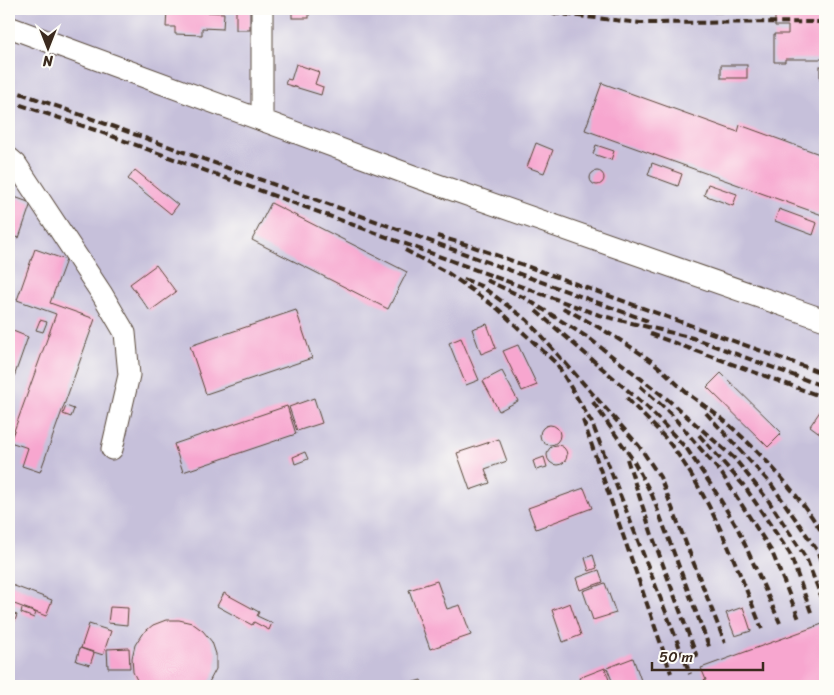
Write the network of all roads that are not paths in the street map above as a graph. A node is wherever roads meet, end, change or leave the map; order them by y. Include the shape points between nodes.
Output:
1 (262, 9) edge
2 (9, 26) edge
3 (262, 120) junction
4 (9, 158) edge
5 (825, 320) edge
6 (112, 449) dead end

1 - 3 lane
2 - 3 lane
3 - 5 lane
4 - 6 lane via 16,164 125,333 129,375

